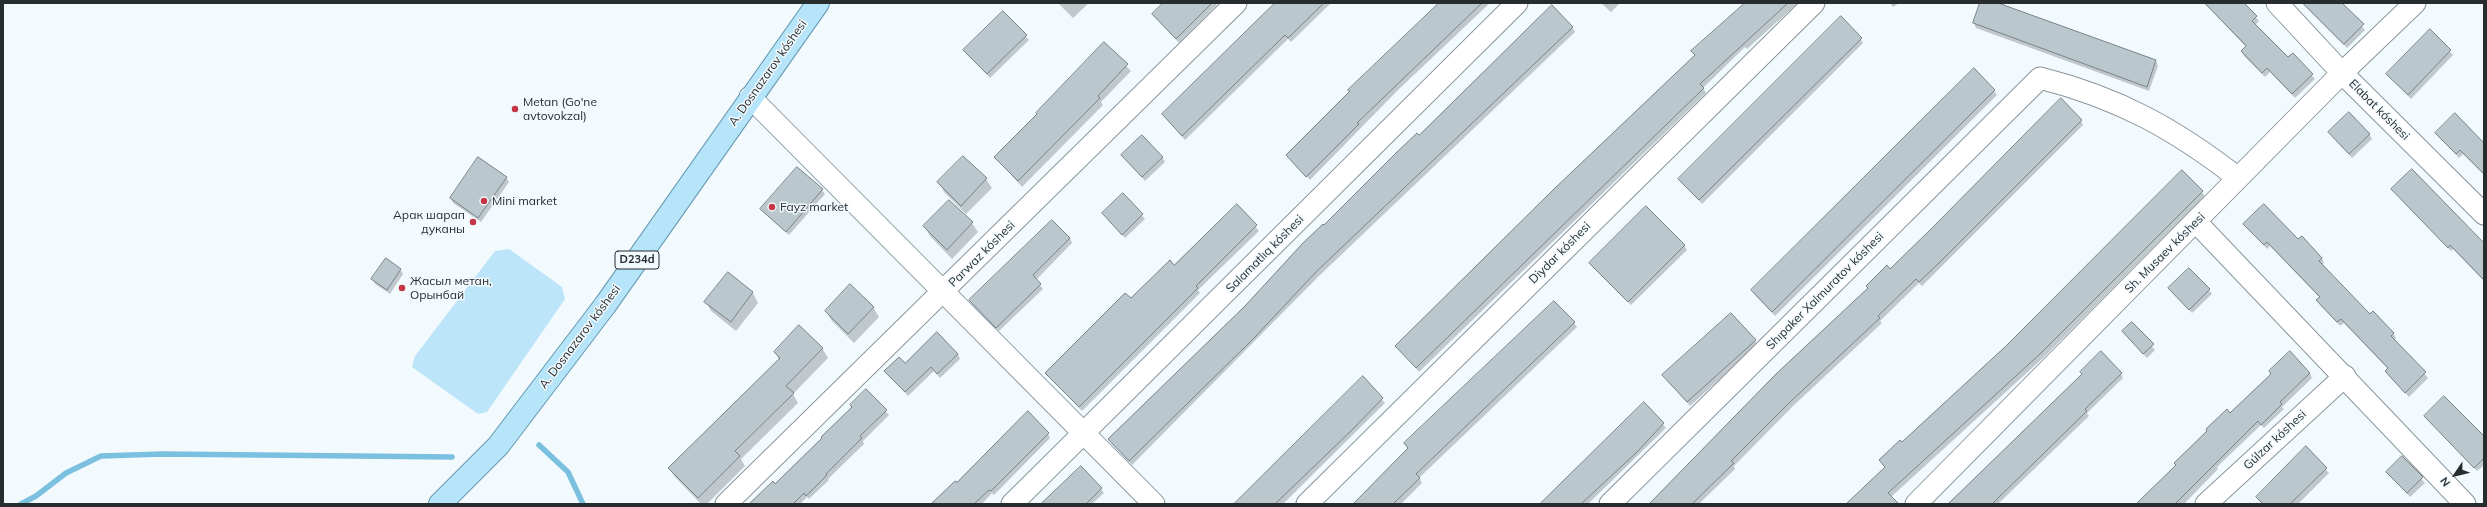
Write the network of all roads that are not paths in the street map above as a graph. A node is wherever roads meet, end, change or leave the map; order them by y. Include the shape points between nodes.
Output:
1 (818, 3) edge
2 (1236, 3) edge
3 (1517, 3) edge
4 (1814, 3) edge
5 (2277, 3) edge
6 (2415, 3) edge
7 (2342, 73) junction
8 (750, 97) junction
9 (2238, 178) junction
10 (2484, 214) edge
11 (2196, 222) junction
12 (943, 293) junction
13 (2345, 376) junction
14 (1084, 435) junction
15 (440, 504) edge
16 (726, 504) edge
17 (1012, 504) edge
18 (1154, 504) edge
19 (1307, 504) edge
20 (1610, 504) edge
21 (1916, 504) edge
22 (2206, 504) edge
23 (2465, 504) edge

1 - 8 main road, A. Dosnazarov kóshesi / D234d
2 - 12 street, Parwaz kóshesi
3 - 14 street, Salamatlıq kóshesi
4 - 19 street, Diydar kóshesi
5 - 7 street, Elabat kóshesi
6 - 7 street, Sh. Musaev kóshesi
7 - 9 street, Sh. Musaev kóshesi
7 - 10 street, Elabat kóshesi
8 - 12 street
8 - 15 main road, A. Dosnazarov kóshesi / D234d via 606,304 498,446
9 - 11 street, Sh. Musaev kóshesi
9 - 20 street, Shıpaker Xalmuratov kóshesi via 2196,146 2148,118 2082,89 2040,78
11 - 13 street
11 - 21 street, Sh. Musaev kóshesi
12 - 14 street
12 - 16 street, Parwaz kóshesi
13 - 22 street, Gúlzar kóshesi
13 - 23 street
14 - 17 street, Salamatlıq kóshesi
14 - 18 street

